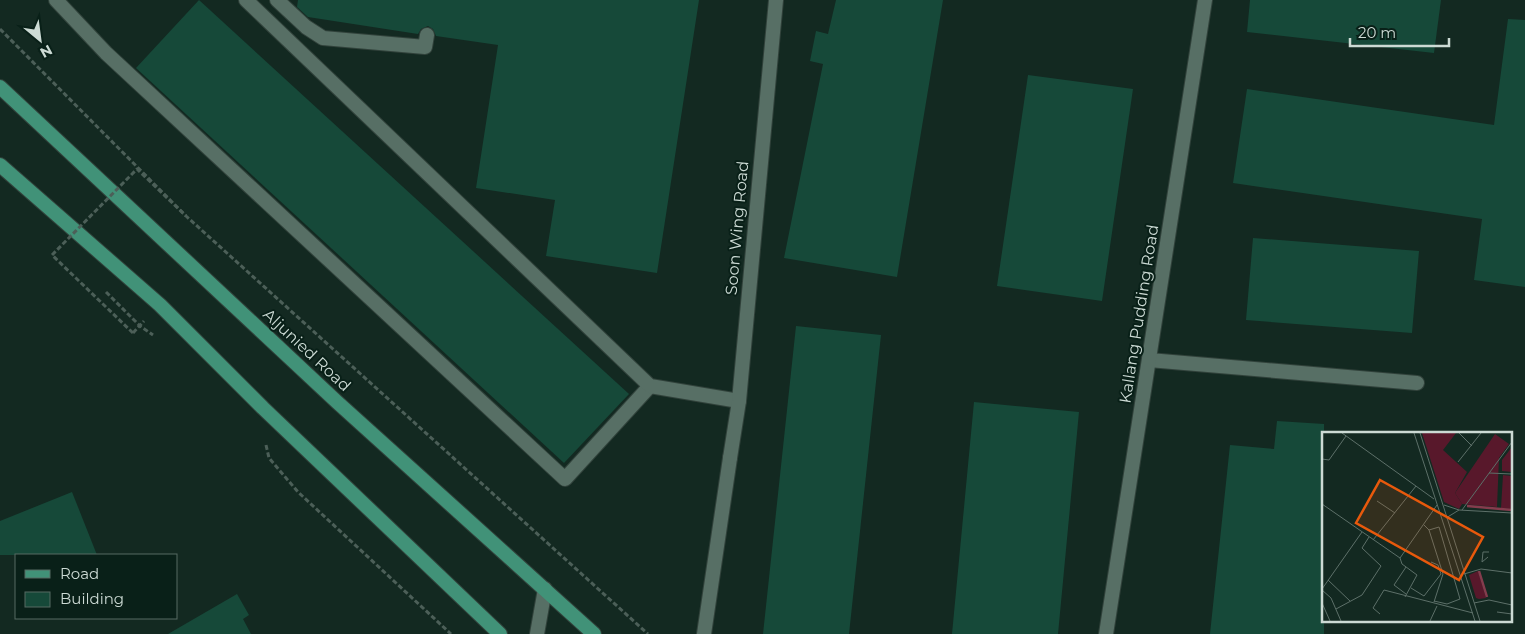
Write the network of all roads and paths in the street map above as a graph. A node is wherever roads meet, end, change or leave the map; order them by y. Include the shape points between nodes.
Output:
1 (56, 0) edge
2 (246, 0) edge
3 (277, 0) edge
4 (776, 0) edge
5 (1205, 0) edge
6 (0, 29) edge
7 (428, 35) dead end
8 (0, 87) edge
9 (0, 165) edge
10 (186, 216) junction
11 (59, 247) dead end
12 (66, 254) dead end
13 (100, 286) dead end
14 (133, 333) dead end
15 (159, 340) dead end
16 (1149, 360) junction
17 (1417, 383) dead end
18 (650, 386) junction
19 (738, 401) junction
20 (265, 442) dead end
21 (545, 588) junction
22 (451, 634) edge
23 (500, 634) edge
24 (536, 634) edge
25 (594, 634) edge
26 (648, 634) edge
27 (704, 634) edge
28 (1106, 634) edge

1 - 18 street via 106,53 565,479
2 - 18 street
3 - 7 street via 306,28 324,38 425,47
4 - 19 street, Soon Wing Road
5 - 16 street, Kallang Pudding Road
6 - 10 path
8 - 21 main road, Aljunied Road via 337,402
9 - 23 main road via 160,305
10 - 14 path, bridge via 137,168 52,255
10 - 26 path
11 - 12 path
13 - 15 path via 140,326
16 - 17 street
16 - 28 street, Kallang Pudding Road
18 - 19 street
19 - 27 street, Soon Wing Road
20 - 22 path via 269,458 298,492
21 - 24 street
21 - 25 main road, Aljunied Road

